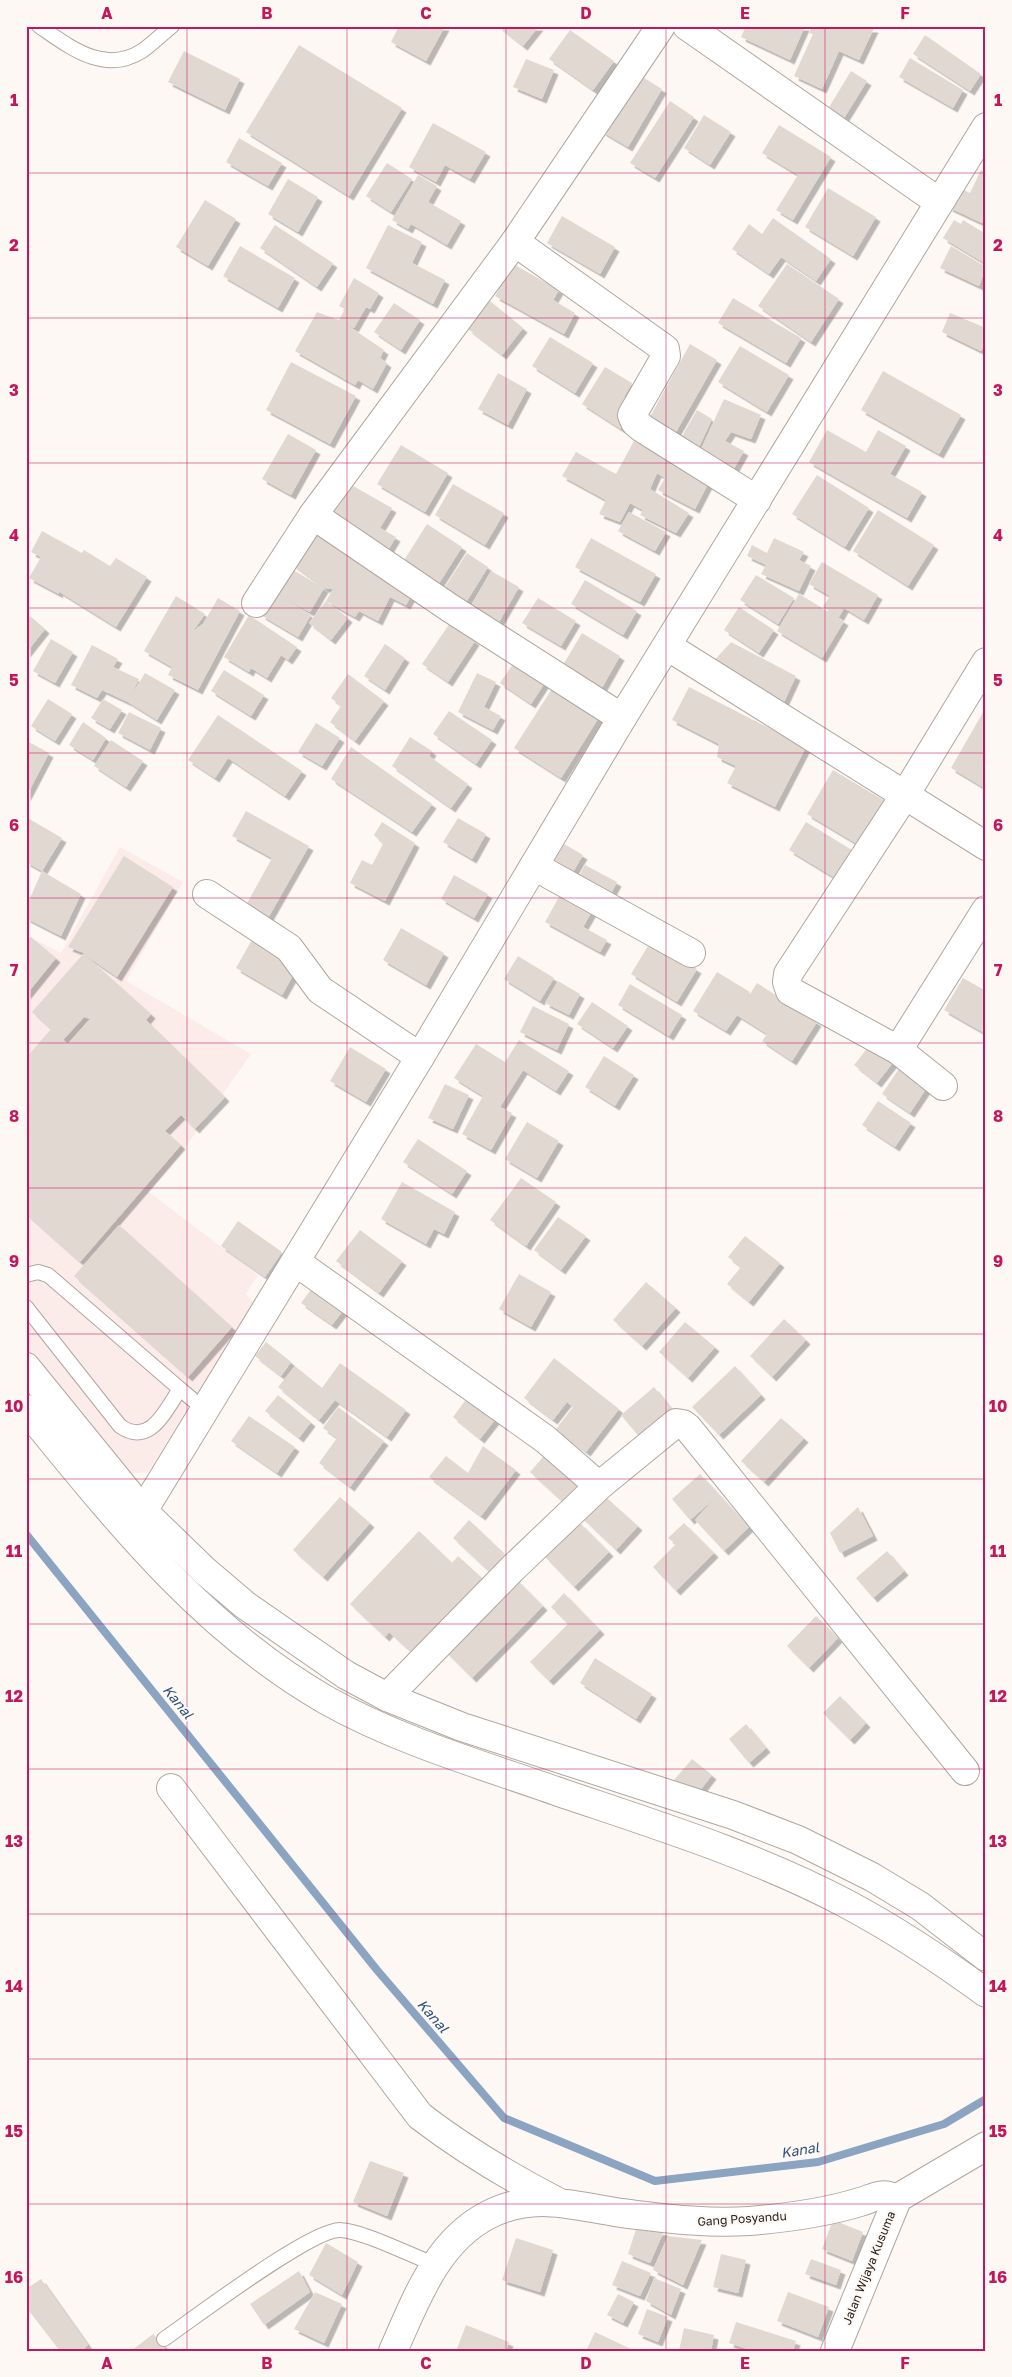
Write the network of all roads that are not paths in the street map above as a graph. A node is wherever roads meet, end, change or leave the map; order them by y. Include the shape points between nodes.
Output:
1 (39, 26) edge
2 (172, 26) edge
3 (661, 26) edge
4 (687, 26) edge
5 (986, 127) edge
6 (939, 202) junction
7 (515, 242) junction
8 (757, 500) junction
9 (313, 514) junction
10 (256, 603) dead end
11 (667, 646) junction
12 (986, 662) edge
13 (622, 718) junction
14 (905, 795) junction
15 (986, 846) edge
16 (534, 866) junction
17 (207, 894) dead end
18 (986, 910) edge
19 (691, 953) dead end
20 (898, 1050) junction
21 (420, 1057) junction
22 (943, 1086) dead end
23 (296, 1262) junction
24 (26, 1275) edge
25 (26, 1307) edge
26 (26, 1367) edge
27 (180, 1389) junction
28 (26, 1409) edge
29 (205, 1410) junction
30 (599, 1486) junction
31 (143, 1511) junction
32 (311, 1652) junction
33 (294, 1679) junction
34 (387, 1697) junction
35 (965, 1771) dead end
36 (171, 1788) dead end
37 (986, 1956) edge
38 (986, 1993) edge
39 (986, 2146) edge
40 (896, 2198) junction
41 (556, 2201) junction
42 (434, 2264) junction
43 (164, 2339) dead end
44 (393, 2351) edge
45 (835, 2351) edge

1 - 2 lane via 81,54 103,60 123,60 142,51
3 - 7 main road
4 - 6 main road
5 - 6 main road
6 - 8 main road
7 - 8 main road via 665,348 666,356 632,415 633,419 642,428
7 - 9 main road
8 - 11 main road
9 - 10 main road
9 - 13 main road via 450,608
11 - 13 main road
11 - 14 main road
12 - 14 main road
13 - 16 main road
14 - 15 main road
14 - 20 main road via 788,974 787,982 790,991
16 - 19 main road
16 - 21 main road
17 - 21 main road via 289,948 320,990
18 - 20 main road
20 - 22 main road
21 - 23 main road
23 - 29 main road
23 - 30 main road via 545,1439
24 - 27 lane via 38,1272 48,1275
25 - 27 lane via 120,1426 129,1432 139,1434 150,1430
26 - 31 main road
27 - 29 lane
28 - 33 main road via 129,1535 182,1589 232,1635
29 - 31 main road
30 - 34 main road via 512,1569
30 - 35 main road via 676,1423 683,1424
31 - 32 main road via 205,1572
32 - 33 main road
32 - 34 main road
33 - 38 main road via 326,1700 375,1724 454,1755 722,1848 789,1876 896,1932
34 - 37 main road via 462,1727 723,1812 798,1840 872,1877 920,1906
36 - 41 main road via 420,2116 497,2170
39 - 40 main road, Jalan Wijaya Kusuma
40 - 41 main road, Gang Posyandu via 880,2194 837,2209 797,2215 748,2221 692,2222
40 - 45 main road, Jalan Wijaya Kusuma
41 - 42 main road via 518,2203 489,2214 461,2232
42 - 43 lane via 355,2233 340,2229 326,2231 300,2245
42 - 44 main road

